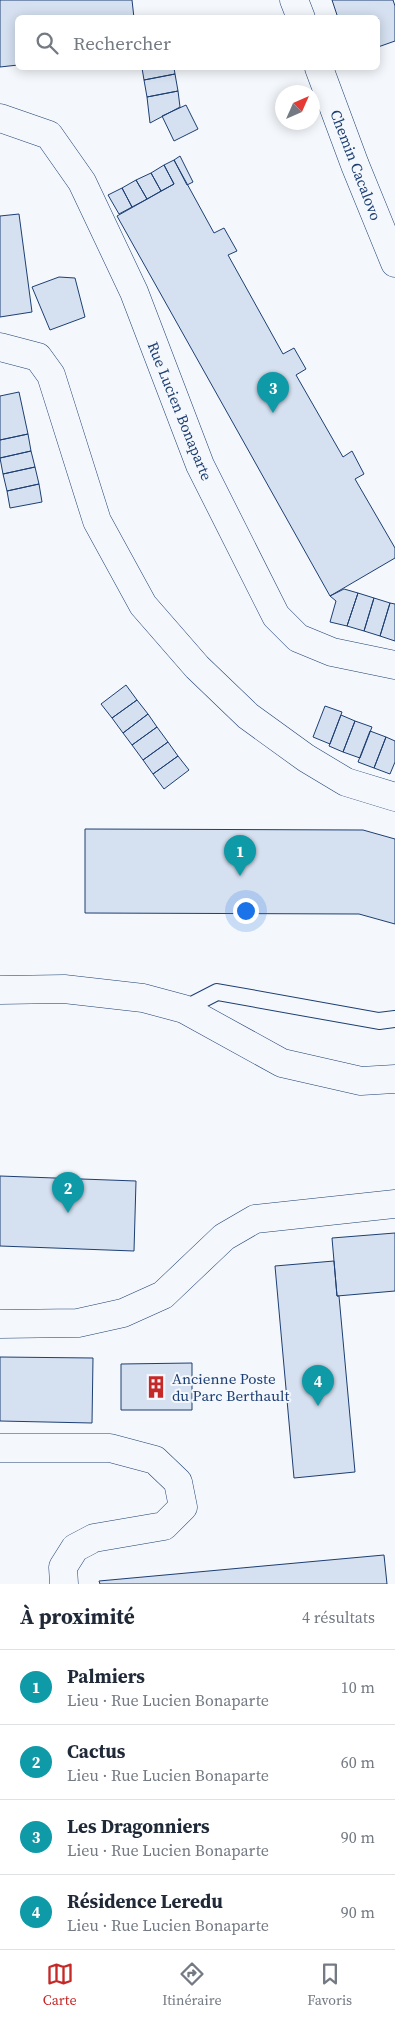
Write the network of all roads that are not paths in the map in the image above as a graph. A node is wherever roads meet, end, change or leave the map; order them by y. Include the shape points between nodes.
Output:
1 (294, 0) edge
2 (300, 15) edge
3 (320, 70) edge
4 (0, 118) edge
5 (395, 263) edge
6 (0, 347) edge
7 (395, 665) edge
8 (395, 797) edge
9 (0, 990) edge
10 (184, 1009) junction
11 (395, 1019) edge
12 (395, 1079) edge
13 (395, 1204) edge
14 (0, 1324) edge
15 (0, 1448) edge
16 (64, 1584) edge

1 - 2 street
3 - 5 street, Chemin Cacalovo
4 - 7 street, Rue Lucien Bonaparte via 49,135 82,182 134,292 200,465 276,616 298,638 332,652
6 - 8 street via 38,357 50,374 97,521 143,605 185,654 248,716 306,758 346,782
9 - 10 street via 64,989 143,998
10 - 11 lane via 217,992 379,1021
10 - 12 street via 282,1063 361,1081
13 - 14 street via 256,1219 224,1237 163,1294 123,1313 78,1323
15 - 16 street via 110,1448 155,1460 178,1482 182,1507 164,1526 94,1538 74,1548 63,1567

